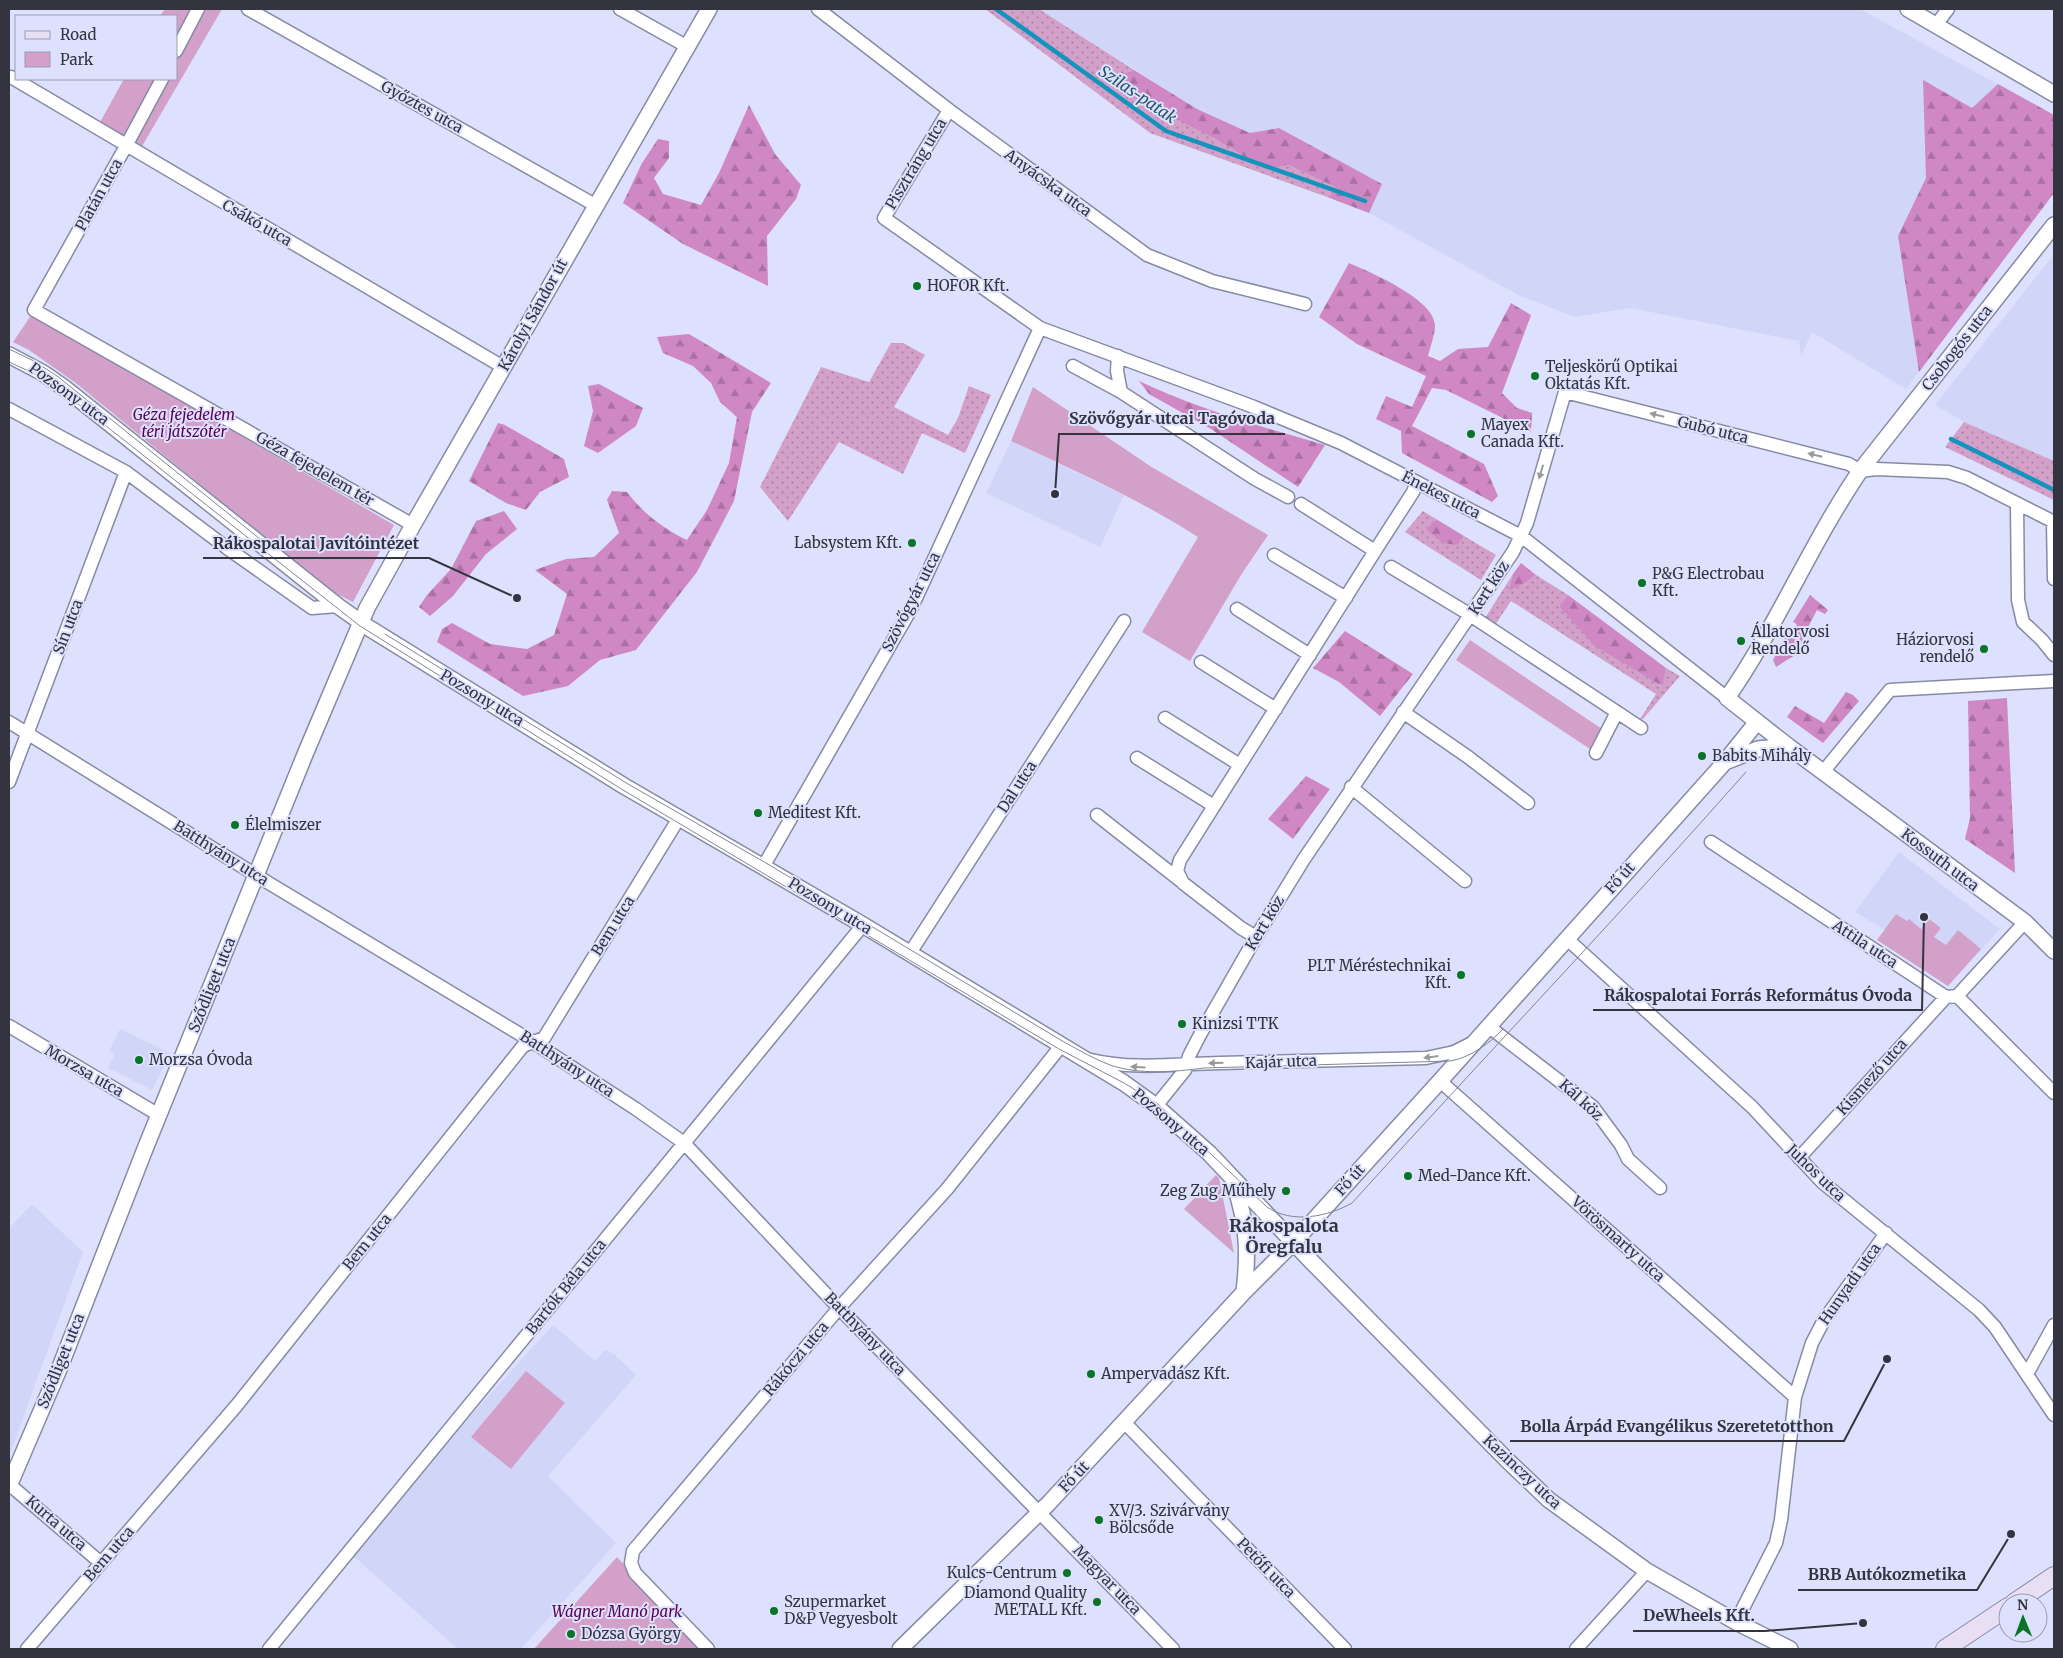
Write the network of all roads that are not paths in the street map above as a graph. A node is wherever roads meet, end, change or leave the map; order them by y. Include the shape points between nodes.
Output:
1 (198, 9) edge
2 (248, 9) edge
3 (620, 9) edge
4 (709, 9) edge
5 (818, 9) edge
6 (1908, 9) edge
7 (1948, 9) edge
8 (1936, 25) junction
9 (686, 46) junction
10 (178, 47) edge
11 (11, 77) dead end
12 (15, 79) edge
13 (16, 80) edge
14 (161, 80) edge
15 (2054, 94) edge
16 (949, 110) junction
17 (126, 146) junction
18 (595, 205) junction
19 (884, 218) joint
20 (2054, 225) edge
21 (1305, 304) dead end
22 (34, 310) joint
23 (1040, 328) junction
24 (9, 355) edge
25 (1118, 356) junction
26 (1073, 366) dead end
27 (503, 367) junction
28 (1121, 392) junction
29 (1565, 392) joint
30 (9, 409) edge
31 (1860, 471) junction
32 (126, 472) junction
33 (1417, 482) junction
34 (1288, 498) dead end
35 (1301, 504) dead end
36 (2017, 504) junction
37 (2054, 522) edge
38 (413, 525) junction
39 (1521, 536) junction
40 (1375, 551) junction
41 (1274, 555) dead end
42 (1391, 567) dead end
43 (2054, 579) edge
44 (1346, 598) junction
45 (338, 606) junction
46 (1237, 609) dead end
47 (1471, 615) junction
48 (1124, 621) dead end
49 (361, 623) junction
50 (1310, 655) junction
51 (2054, 655) edge
52 (1201, 662) dead end
53 (2054, 681) edge
54 (1727, 698) junction
55 (1276, 709) junction
56 (1403, 712) junction
57 (1617, 712) junction
58 (1164, 718) dead end
59 (9, 722) edge
60 (1757, 722) junction
61 (1641, 728) dead end
62 (28, 733) junction
63 (1788, 746) junction
64 (1596, 753) dead end
65 (1137, 758) dead end
66 (1724, 762) junction
67 (1240, 765) junction
68 (1823, 772) junction
69 (9, 782) edge
70 (1351, 787) junction
71 (1528, 803) dead end
72 (1214, 806) junction
73 (1097, 815) dead end
74 (679, 818) junction
75 (1711, 842) dead end
76 (763, 867) junction
77 (257, 875) junction
78 (1465, 881) dead end
79 (1183, 883) junction
80 (2025, 922) junction
81 (863, 926) junction
82 (1256, 937) junction
83 (1566, 938) junction
84 (2054, 951) edge
85 (910, 953) junction
86 (1951, 996) junction
87 (9, 1026) edge
88 (1488, 1026) junction
89 (1476, 1040) junction
90 (533, 1042) junction
91 (1061, 1046) junction
92 (1084, 1059) junction
93 (1187, 1065) junction
94 (1440, 1081) junction
95 (2054, 1093) edge
96 (1156, 1106) junction
97 (159, 1115) junction
98 (684, 1143) junction
99 (1799, 1158) junction
100 (1232, 1176) junction
101 (1660, 1188) dead end
102 (1886, 1233) junction
103 (1294, 1242) junction
104 (1244, 1292) junction
105 (839, 1308) junction
106 (2054, 1325) edge
107 (2027, 1374) junction
108 (1795, 1397) junction
109 (2054, 1415) edge
110 (1125, 1423) junction
111 (10, 1486) edge
112 (1040, 1512) junction
113 (101, 1563) junction
114 (1648, 1571) junction
115 (2053, 1579) edge
116 (2030, 1593) edge
117 (1998, 1614) edge
118 (1736, 1622) junction
119 (27, 1649) edge
120 (269, 1649) edge
121 (708, 1649) edge
122 (900, 1649) edge
123 (1173, 1649) edge
124 (1344, 1649) edge
125 (1576, 1649) edge
126 (1790, 1649) edge
127 (1945, 1649) edge

1 - 10 street
2 - 18 street, Győztes utca
3 - 9 street
4 - 9 street, Károlyi Sándor út
5 - 16 street, Anyácska utca
6 - 8 street
7 - 8 street
8 - 15 street
9 - 18 street, Károlyi Sándor út
11 - 12 street, Csákó utca
13 - 17 street, Csákó utca
14 - 17 street, Platán utca
16 - 19 street, Pisztráng utca
16 - 21 street, Anyácska utca via 1147,255 1212,281
17 - 22 street, Platán utca
17 - 27 street, Csákó utca
18 - 27 street, Károlyi Sándor út
19 - 23 street, Énekes utca
20 - 31 street, Csobogós utca
22 - 38 street, Géza fejedelem tér
23 - 25 street, Énekes utca
23 - 76 street, Szövőgyár utca via 911,608
24 - 45 street, Pozsony utca via 66,389
25 - 28 street
25 - 33 street, Énekes utca via 1341,443
26 - 28 street
27 - 38 street, Károlyi Sándor út
28 - 34 street
31 -> 29 street, Gubó utca via 1849,464
29 -> 39 street, Kert köz
30 - 32 street
31 - 36 street via 1876,468 1948,472 1967,478
31 - 54 street, Csobogós utca
32 - 45 street via 312,608
32 - 62 street, Sín utca
33 - 39 street, Énekes utca
33 - 40 street
35 - 40 street
36 - 37 street
36 - 51 street via 2018,600 2023,622
37 - 43 street
38 - 49 street, Károlyi Sándor út
39 - 47 street, Kert köz
39 - 54 street, Énekes utca
40 - 44 street
41 - 44 street
42 - 47 street
44 - 50 street
45 - 49 street, Pozsony utca
46 - 50 street
47 - 56 street, Kert köz
47 - 57 street
48 - 85 street, Dal utca
49 - 74 street, Pozsony utca
49 - 77 street, Sződliget utca
50 - 55 street
52 - 55 street
53 - 68 street via 1890,690
54 - 60 street, Kossuth utca
55 - 67 street
56 - 70 street, Kert köz
56 - 71 street
57 - 61 street
57 - 64 street
58 - 67 street
59 - 62 street, Batthyány utca
60 - 63 street, Kossuth utca
60 - 66 street, Fő út
62 - 69 street, Sín utca
62 - 77 street, Batthyány utca
63 - 66 street, Fő út via 1758,749
63 - 68 street, Kossuth utca
65 - 72 street
66 - 83 street, Fő út
67 - 72 street
68 - 80 street, Kossuth utca
70 - 78 street
70 - 82 street, Kert köz
72 - 79 street via 1180,860 1177,871
73 - 79 street
74 - 76 street, Pozsony utca
74 - 90 street, Bem utca via 544,1038
75 - 86 street, Attila utca
76 - 81 street, Pozsony utca
77 - 90 street, Batthyány utca
77 - 97 street, Sződliget utca
79 - 82 street
80 - 84 street, Kossuth utca
80 - 86 street, Kismező utca
81 - 85 street, Pozsony utca
81 - 98 street, Bartók Béla utca
82 - 93 street, Kert köz via 1189,1056
83 - 88 street, Fő út
83 - 99 street, Juhos utca via 1752,1107
85 - 91 street, Pozsony utca
86 - 95 street, Attila utca
86 - 99 street, Kismező utca
87 - 97 street, Morzsa utca
88 - 89 street, Fő út
88 - 101 street, Kál köz via 1593,1107 1628,1159
89 -> 93 street, Kajár utca via 1454,1052 1433,1057
89 - 94 street, Fő út
90 - 98 street, Batthyány utca
90 - 113 street, Bem utca via 523,1046 237,1405
91 - 92 street, Pozsony utca
91 - 105 street, Rákóczi utca via 947,1188
93 -> 92 street, Kajár utca via 1147,1067
92 - 96 street, Pozsony utca
93 - 96 street, Kert köz
94 - 103 street, Fő út
94 - 108 street, Vörösmarty utca
96 - 100 street, Pozsony utca
97 - 111 street, Sződliget utca
98 - 105 street, Batthyány utca
98 - 120 street, Bartók Béla utca
99 - 102 street, Juhos utca via 1822,1182
100 - 103 street, Pozsony utca
100 - 104 street via 1246,1232 1248,1258
102 - 107 street, Juhos utca via 1979,1310 1995,1327
102 - 108 street, Hunyadi utca via 1824,1320 1812,1343
103 - 104 street, Fő út
103 - 114 street, Kazinczy utca via 1548,1500
104 - 110 street, Fő út
105 - 112 street, Batthyány utca
105 - 121 street, Rákóczi utca via 633,1551 630,1563 635,1572
106 - 107 street
107 - 109 street, Juhos utca
108 - 118 street, Hunyadi utca via 1776,1544
110 - 112 street, Fő út
110 - 124 street, Petőfi utca
111 - 113 street, Kurta utca
112 - 122 street, Fő út
112 - 123 street, Magyar utca
113 - 119 street, Bem utca
114 - 118 street, Kazinczy utca
114 - 125 street
115 - 116 main road
117 - 127 main road
118 - 126 street, Kazinczy utca

